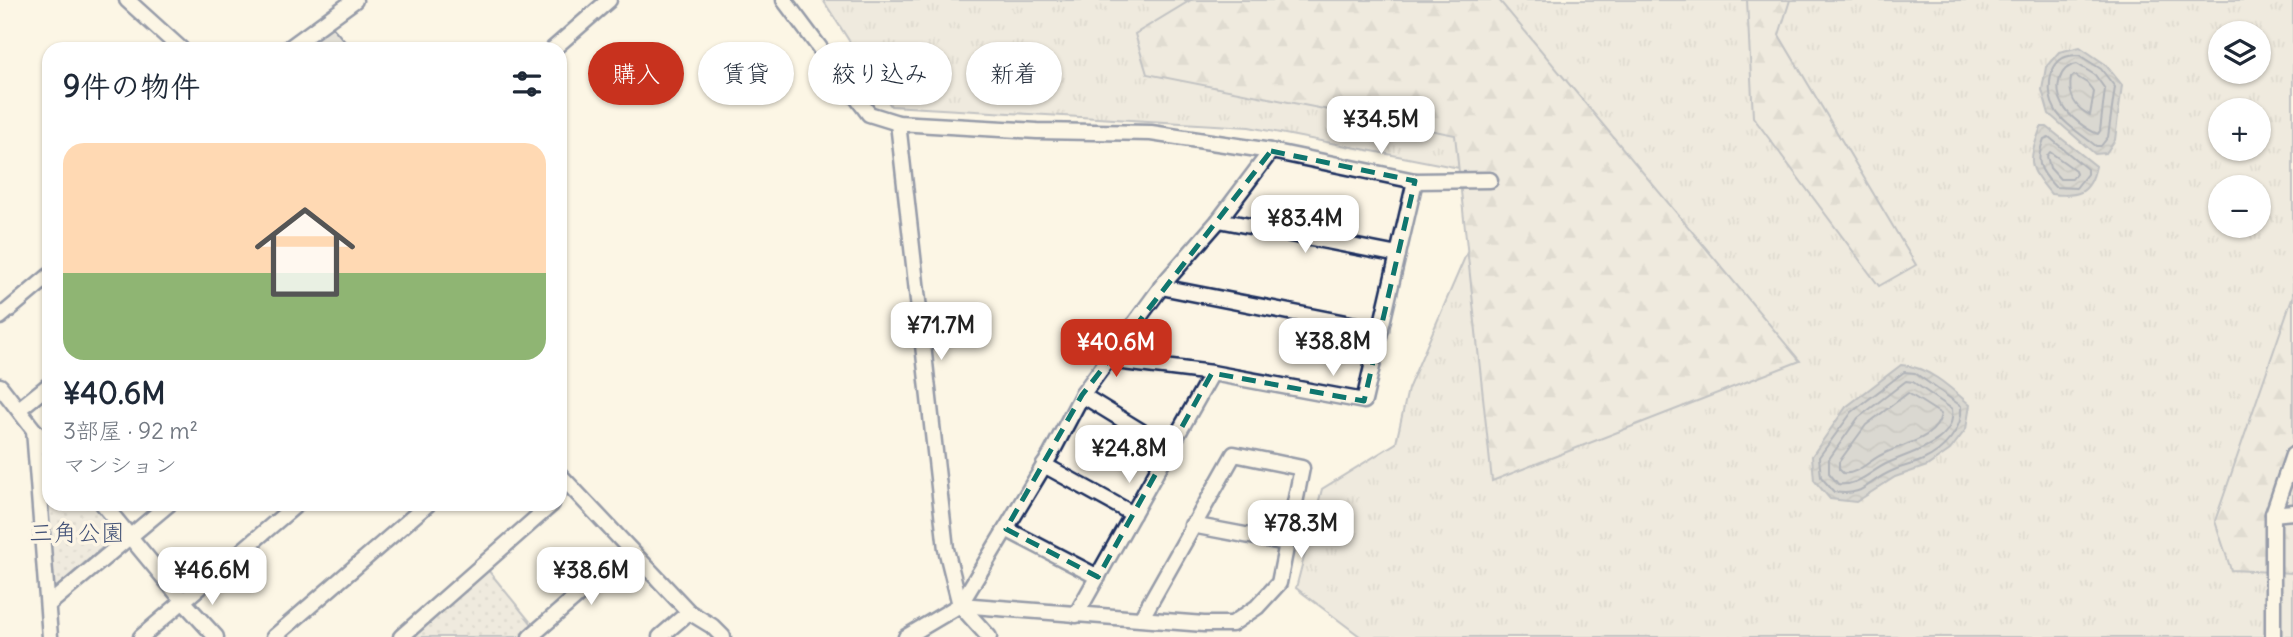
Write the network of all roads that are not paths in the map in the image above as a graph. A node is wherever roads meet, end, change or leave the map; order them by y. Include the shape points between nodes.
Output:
1 (127, 0) edge
2 (355, 0) edge
3 (609, 0) edge
4 (785, 0) edge
5 (173, 42) edge
6 (298, 42) edge
7 (561, 42) edge
8 (898, 123) junction
9 (1271, 151) junction
10 (1490, 180) dead end
11 (1415, 181) junction
12 (1219, 220) junction
13 (1398, 255) junction
14 (42, 282) edge
15 (1161, 287) junction
16 (0, 317) edge
17 (1381, 330) junction
18 (1107, 360) junction
19 (1212, 373) junction
20 (0, 386) edge
21 (42, 391) edge
22 (1082, 395) junction
23 (19, 409) junction
24 (34, 430) junction
25 (42, 438) edge
26 (1170, 449) junction
27 (2293, 455) edge
28 (1044, 465) junction
29 (567, 493) edge
30 (109, 511) edge
31 (161, 511) edge
32 (288, 511) edge
33 (420, 511) edge
34 (544, 511) edge
35 (2293, 512) edge
36 (1133, 514) junction
37 (2273, 514) junction
38 (1192, 525) junction
39 (1006, 529) junction
40 (130, 537) junction
41 (1287, 543) junction
42 (630, 550) junction
43 (1098, 577) junction
44 (183, 601) junction
45 (48, 605) junction
46 (960, 605) junction
47 (689, 612) junction
48 (1076, 615) junction
49 (1141, 619) junction
50 (50, 637) edge
51 (141, 637) edge
52 (216, 637) edge
53 (274, 637) edge
54 (401, 637) edge
55 (530, 637) edge
56 (660, 637) edge
57 (723, 637) edge
58 (906, 637) edge
59 (989, 637) edge
60 (2273, 637) edge

1 - 5 street
2 - 6 street
3 - 7 street
4 - 8 street via 869,114
8 - 9 street via 1151,133
8 - 46 street via 944,535
9 - 11 street
9 - 12 street
10 - 11 street
11 - 13 street
12 - 13 street
12 - 15 street
13 - 17 street
14 - 16 street
15 - 17 street
15 - 18 street
17 - 19 street via 1364,401
18 - 19 street
18 - 22 street
19 - 26 street
20 - 23 street
21 - 23 street
22 - 26 street
22 - 28 street
23 - 24 street
24 - 25 street
24 - 45 street
26 - 36 street
27 - 37 street
28 - 36 street
28 - 39 street
29 - 42 street
30 - 40 street
31 - 40 street
32 - 44 street
33 - 53 street
34 - 54 street
35 - 37 street
36 - 43 street
37 - 60 street
38 - 41 street
38 - 41 street via 1234,454 1302,468
38 - 49 street
39 - 43 street
39 - 46 street
40 - 44 street
40 - 45 street
41 - 49 street via 1279,583 1232,624
42 - 47 street
42 - 55 street
43 - 48 street
44 - 51 street
44 - 52 street
45 - 50 street
46 - 48 street
46 - 58 street
46 - 59 street
47 - 56 street
47 - 57 street
48 - 49 street

